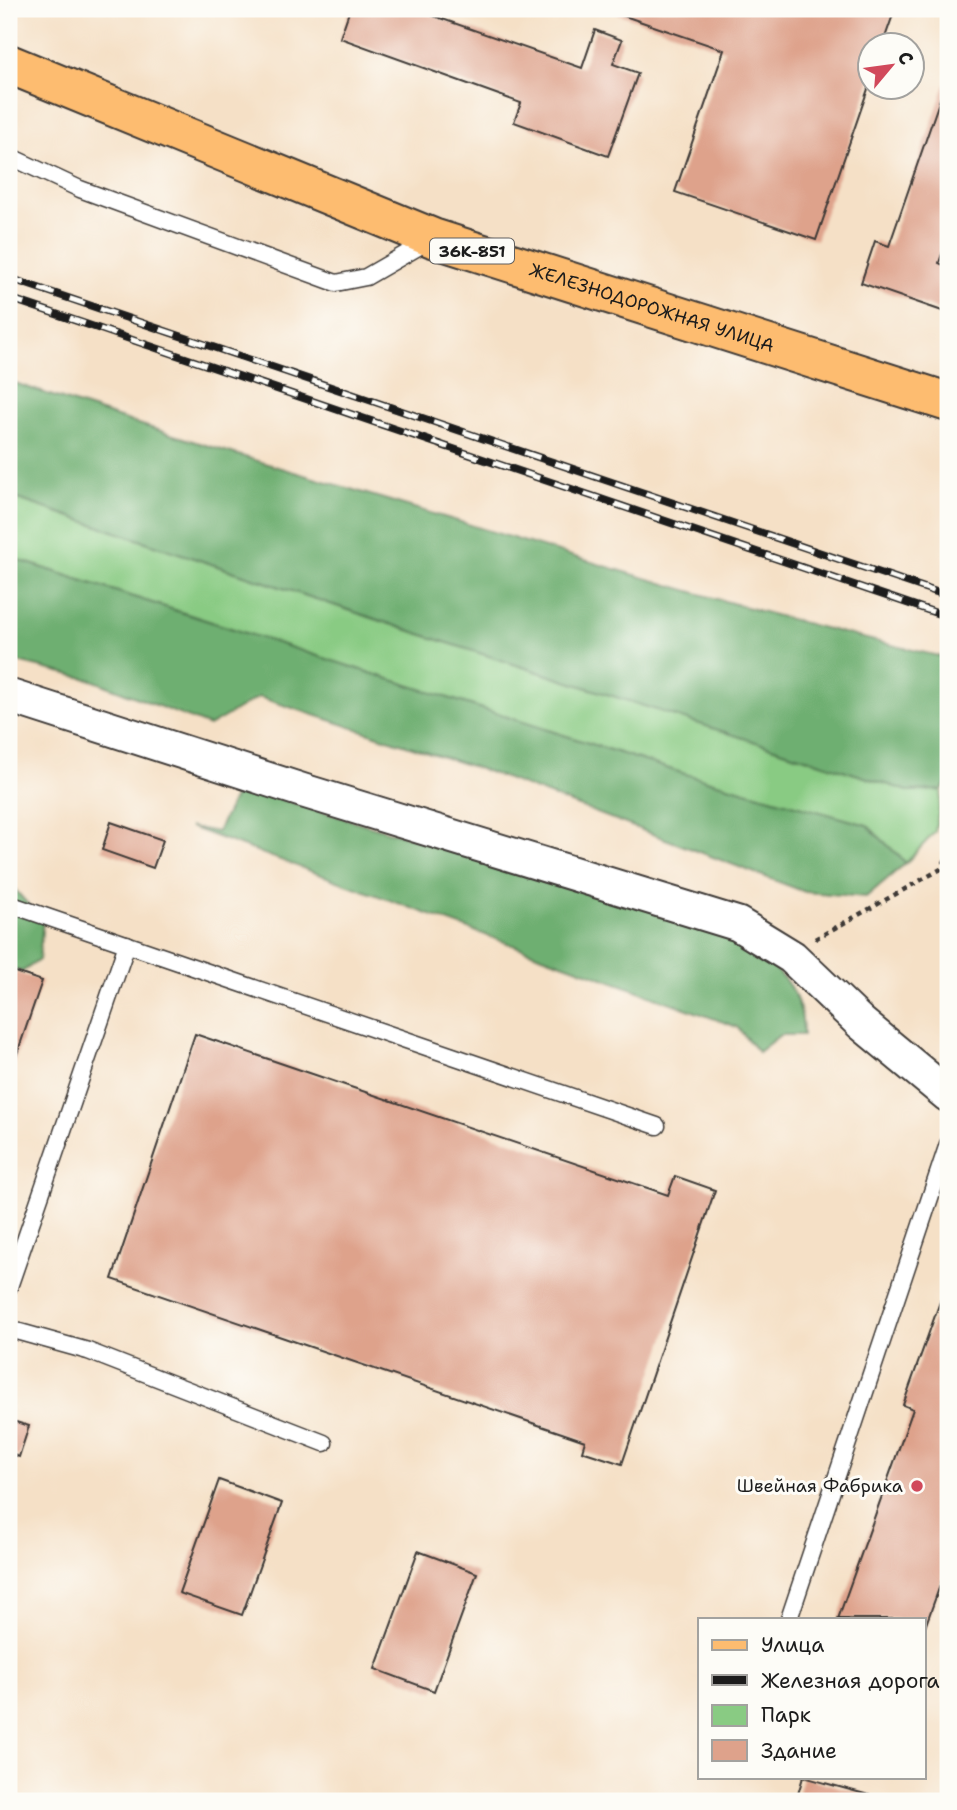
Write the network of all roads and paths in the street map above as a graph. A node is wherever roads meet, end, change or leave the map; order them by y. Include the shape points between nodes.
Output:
1 (9, 64) edge
2 (9, 156) edge
3 (433, 239) junction
4 (948, 402) edge
5 (9, 696) edge
6 (948, 854) edge
7 (9, 904) edge
8 (127, 944) junction
9 (792, 957) junction
10 (948, 1095) edge
11 (657, 1126) dead end
12 (948, 1144) edge
13 (9, 1287) edge
14 (9, 1329) edge
15 (324, 1443) dead end
16 (789, 1618) edge

1 - 3 main road, ЖЕЛЕЗНОДОРОЖНАЯ УЛИЦА / 36К-851
2 - 3 lane via 80,189 336,283 366,277
3 - 4 main road, ЖЕЛЕЗНОДОРОЖНАЯ УЛИЦА / 36К-851
5 - 9 street via 738,924
6 - 9 path via 942,869 815,939
7 - 8 lane
8 - 11 lane
8 - 13 lane
9 - 10 street via 861,1023
12 - 16 lane
14 - 15 lane via 88,1352

